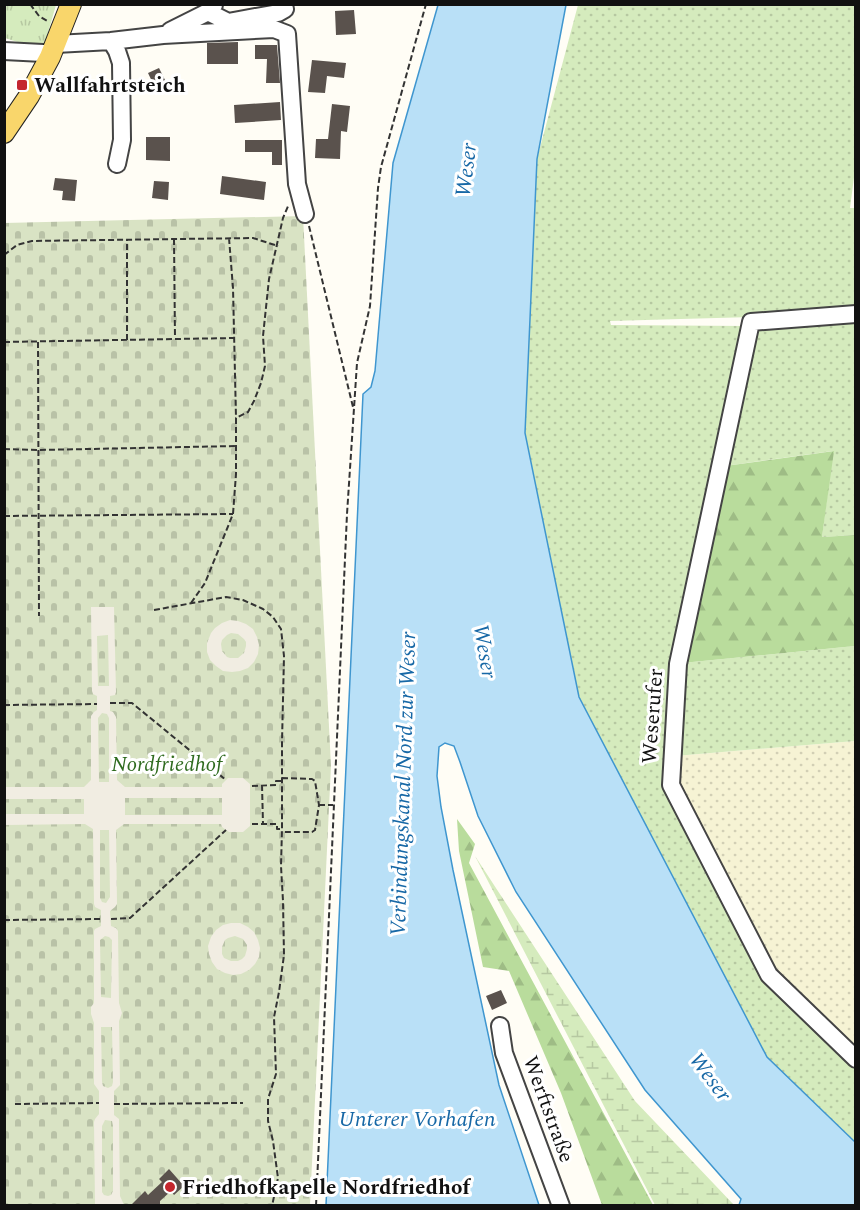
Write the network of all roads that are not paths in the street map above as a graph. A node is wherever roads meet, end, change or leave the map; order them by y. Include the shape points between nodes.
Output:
1 (71, 4) edge
2 (211, 8) edge
3 (285, 9) dead end
4 (162, 35) junction
5 (111, 41) junction
6 (56, 43) junction
7 (4, 51) edge
8 (4, 133) edge
9 (117, 164) dead end
10 (308, 222) road end
11 (855, 314) edge
12 (500, 1026) dead end
13 (855, 1059) edge
14 (561, 1206) edge

1 - 6 main road
2 - 3 street via 228,22
2 - 4 street
4 - 5 street
4 - 10 street via 274,29 287,34 297,184
5 - 6 street
5 - 9 street via 121,63 122,140
6 - 7 street via 43,53
6 - 8 main road via 29,96
11 - 13 street, Weserufer via 751,322 678,664 671,785 768,975
12 - 14 street, Werftstraße via 504,1053

